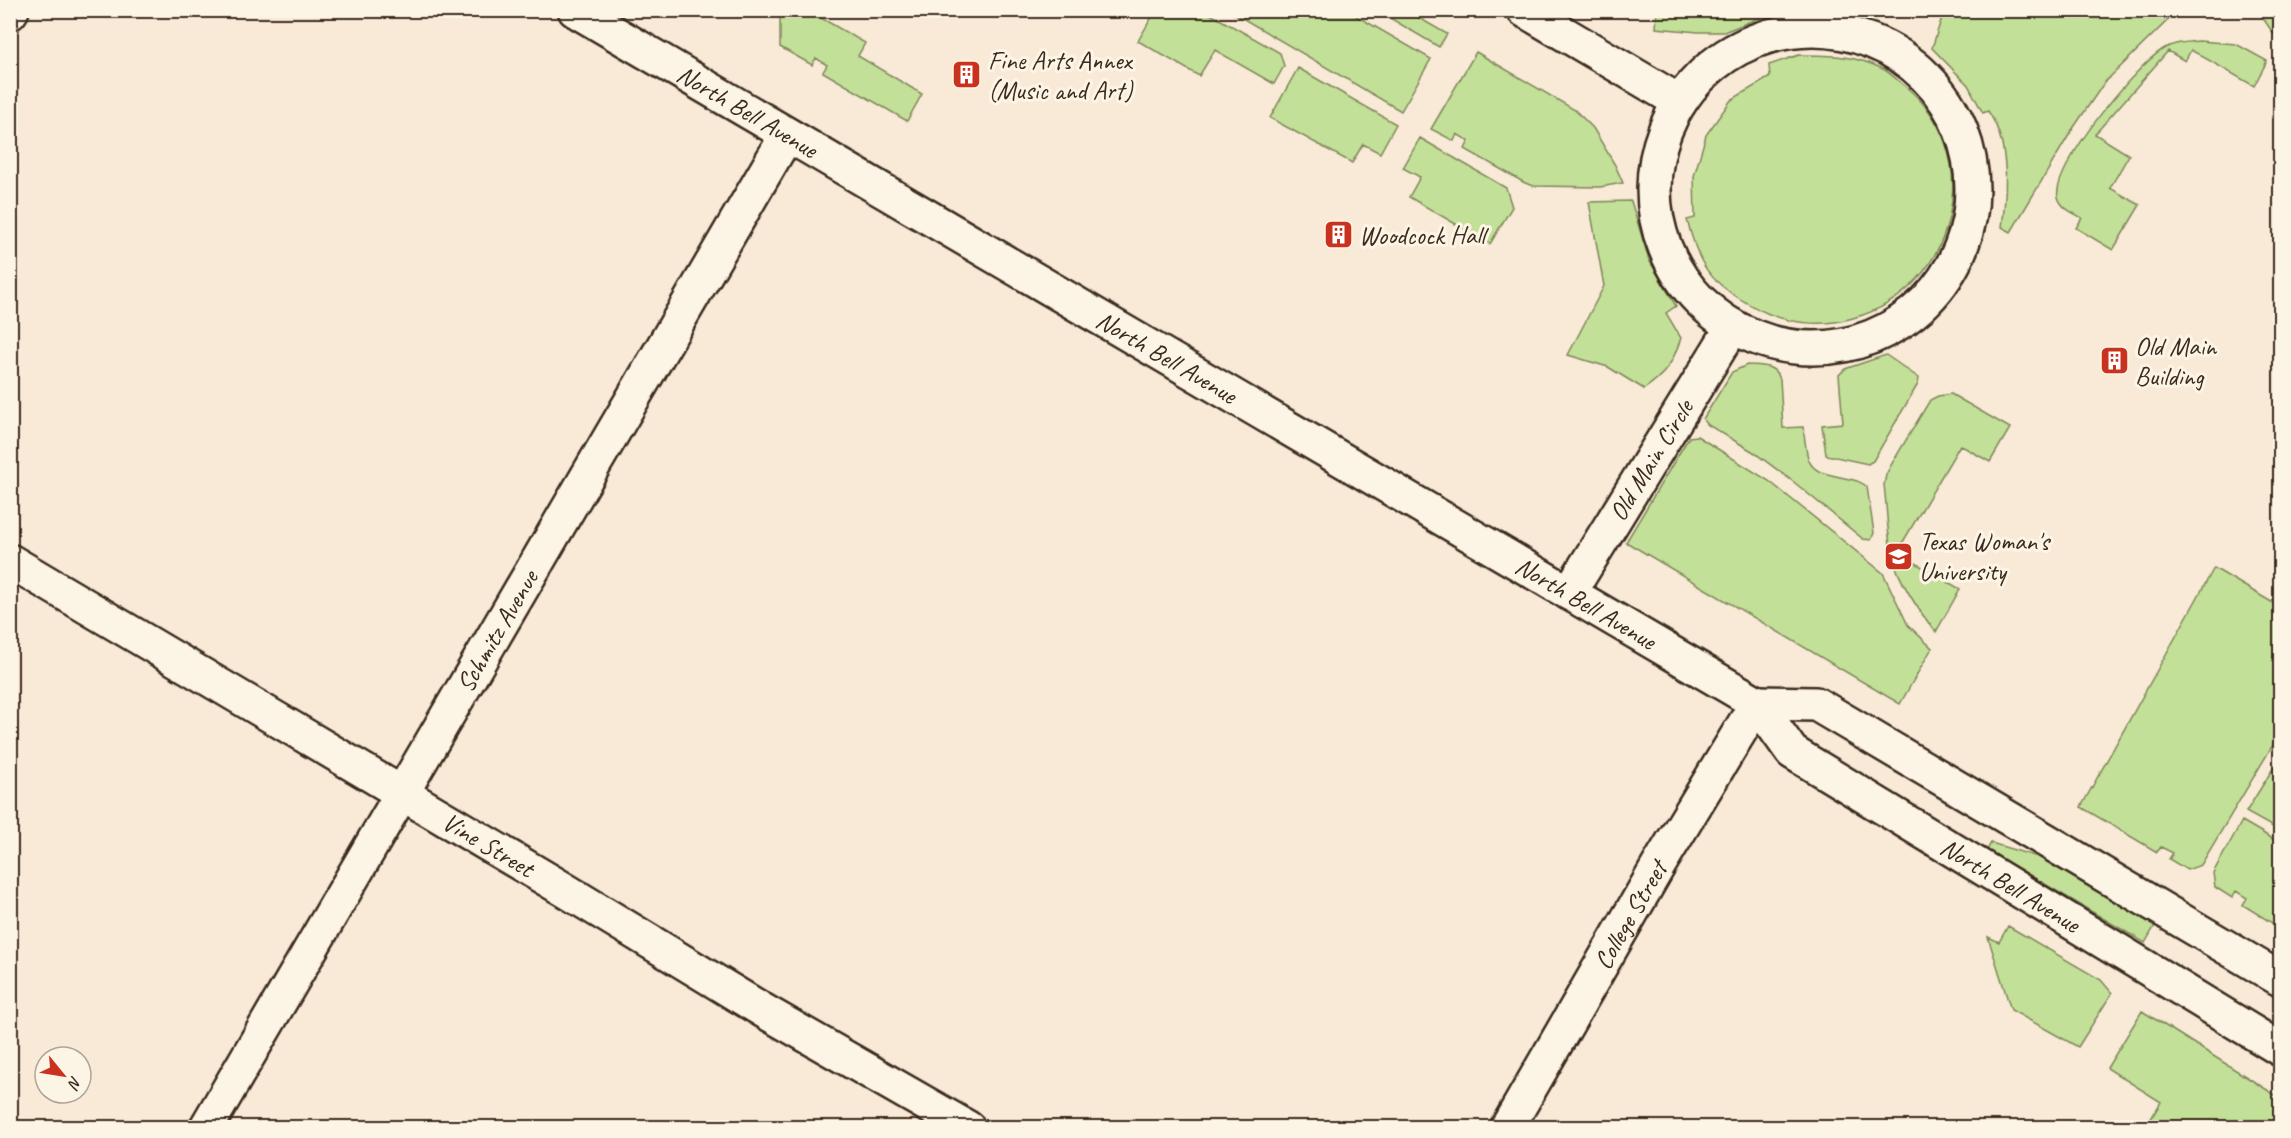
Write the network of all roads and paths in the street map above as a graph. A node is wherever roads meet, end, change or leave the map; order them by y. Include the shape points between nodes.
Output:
1 (575, 10) edge
2 (1524, 10) edge
3 (1680, 102) junction
4 (787, 135) junction
5 (1732, 328) junction
6 (10, 561) edge
7 (1569, 593) junction
8 (1757, 703) junction
9 (402, 793) junction
10 (2280, 979) edge
11 (2280, 1049) edge
12 (206, 1128) edge
13 (968, 1128) edge
14 (1507, 1128) edge

1 - 4 street, North Bell Avenue
2 - 3 street
3 - 5 street via 1672,111 1658,153 1656,219 1677,274 1694,297
3 - 5 street via 1698,79 1736,50 1780,33 1828,30 1880,43 1924,74 1951,106 1967,144 1973,184 1970,225 1955,263 1927,302 1889,330 1855,344 1816,351 1774,345
4 - 7 street, North Bell Avenue
4 - 9 street, Schmitz Avenue
5 - 7 street, Old Main Circle
6 - 9 street, Vine Street
7 - 8 street, North Bell Avenue
8 - 10 street, North Bell Avenue via 1816,704
8 - 11 street, North Bell Avenue via 1792,752
8 - 14 street, College Street
9 - 12 street, Schmitz Avenue
9 - 13 street, Vine Street via 764,1011

